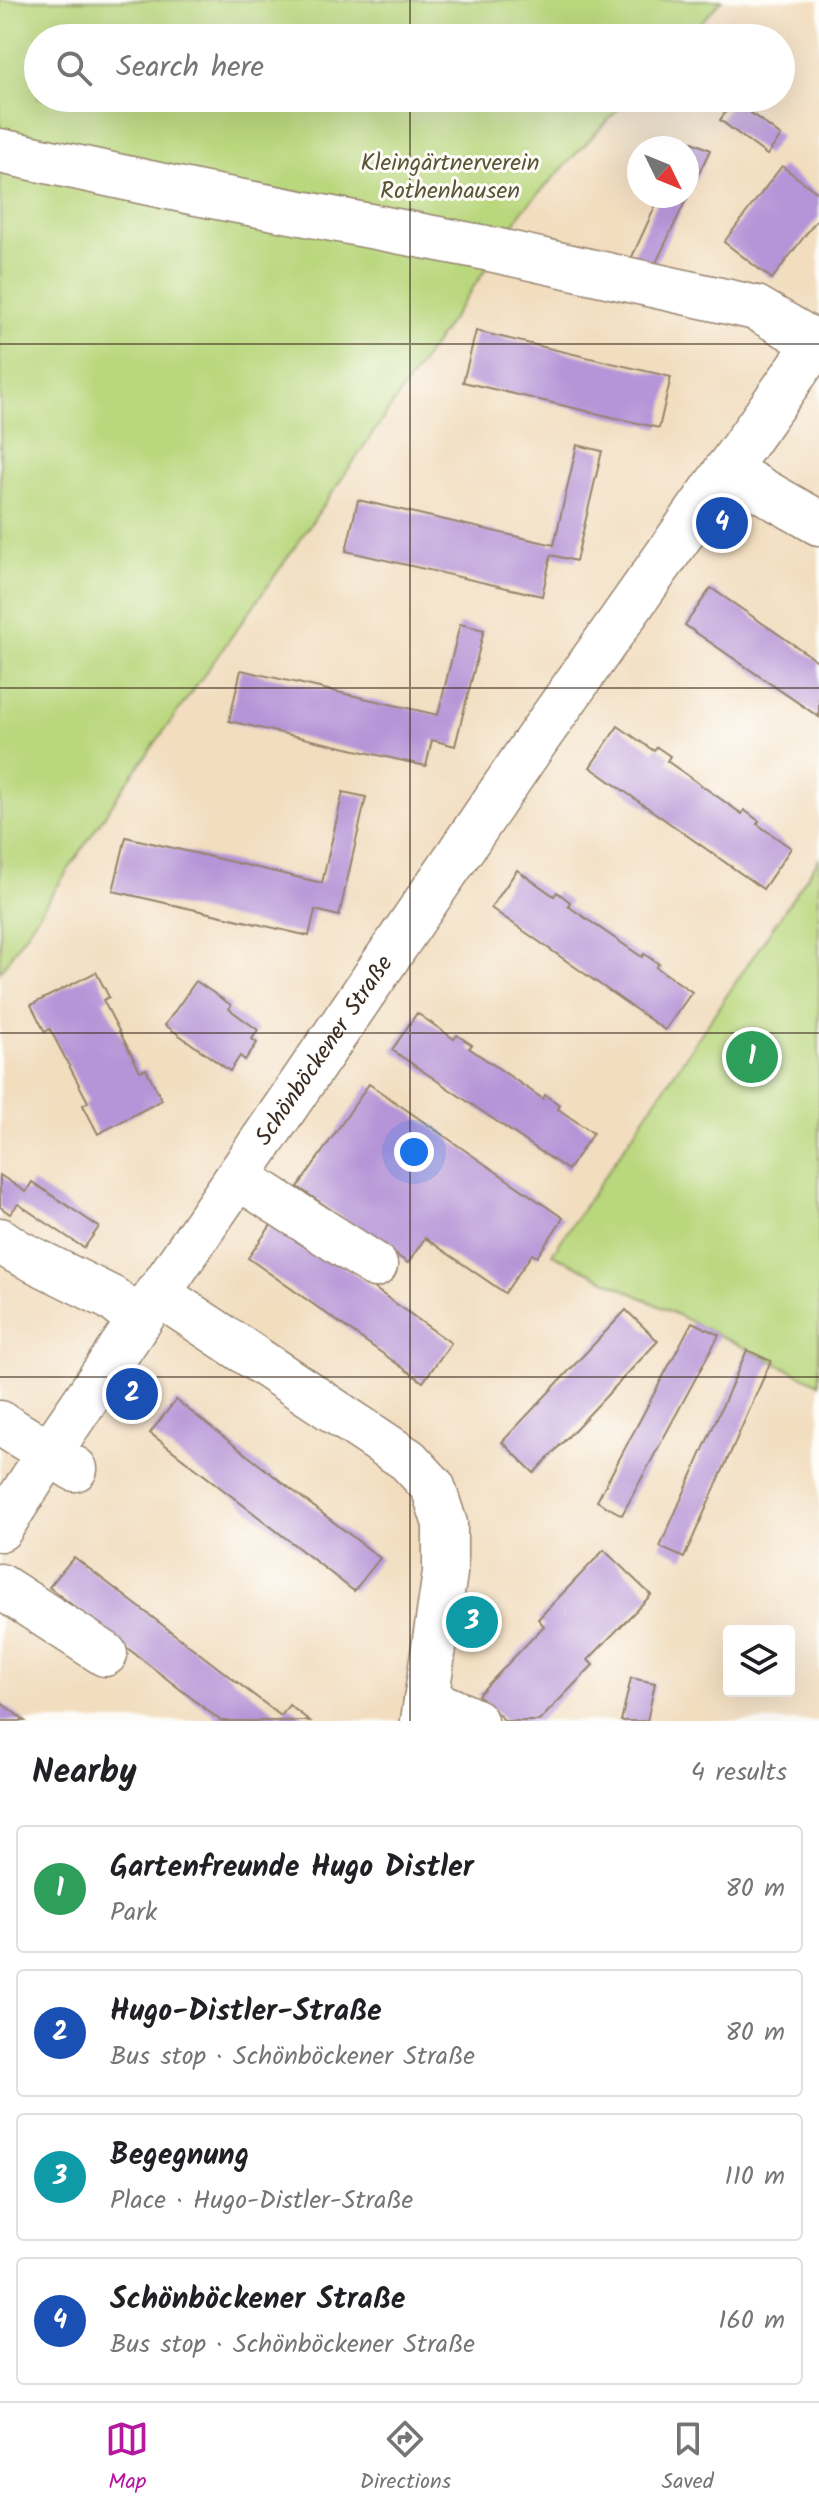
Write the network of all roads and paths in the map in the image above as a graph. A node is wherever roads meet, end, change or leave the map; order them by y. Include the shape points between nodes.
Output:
1 (0, 151) edge
2 (818, 341) edge
3 (726, 470) junction
4 (819, 523) edge
5 (238, 1177) junction
6 (0, 1240) edge
7 (375, 1265) dead end
8 (148, 1306) junction
9 (0, 1423) edge
10 (62, 1461) junction
11 (0, 1529) edge
12 (0, 1586) edge
13 (105, 1654) dead end
14 (425, 1710) edge
15 (475, 1721) edge

1 - 2 main road via 756,308
2 - 3 main road, Schönböckener Straße
3 - 4 main road
3 - 5 main road, Schönböckener Straße
5 - 7 main road
5 - 8 main road, Schönböckener Straße
6 - 8 main road via 111,1298
8 - 10 main road, Schönböckener Straße
8 - 14 main road via 408,1460 433,1487 445,1524 445,1573
9 - 10 main road
10 - 11 main road, Schönböckener Straße
12 - 13 main road
14 - 15 main road

